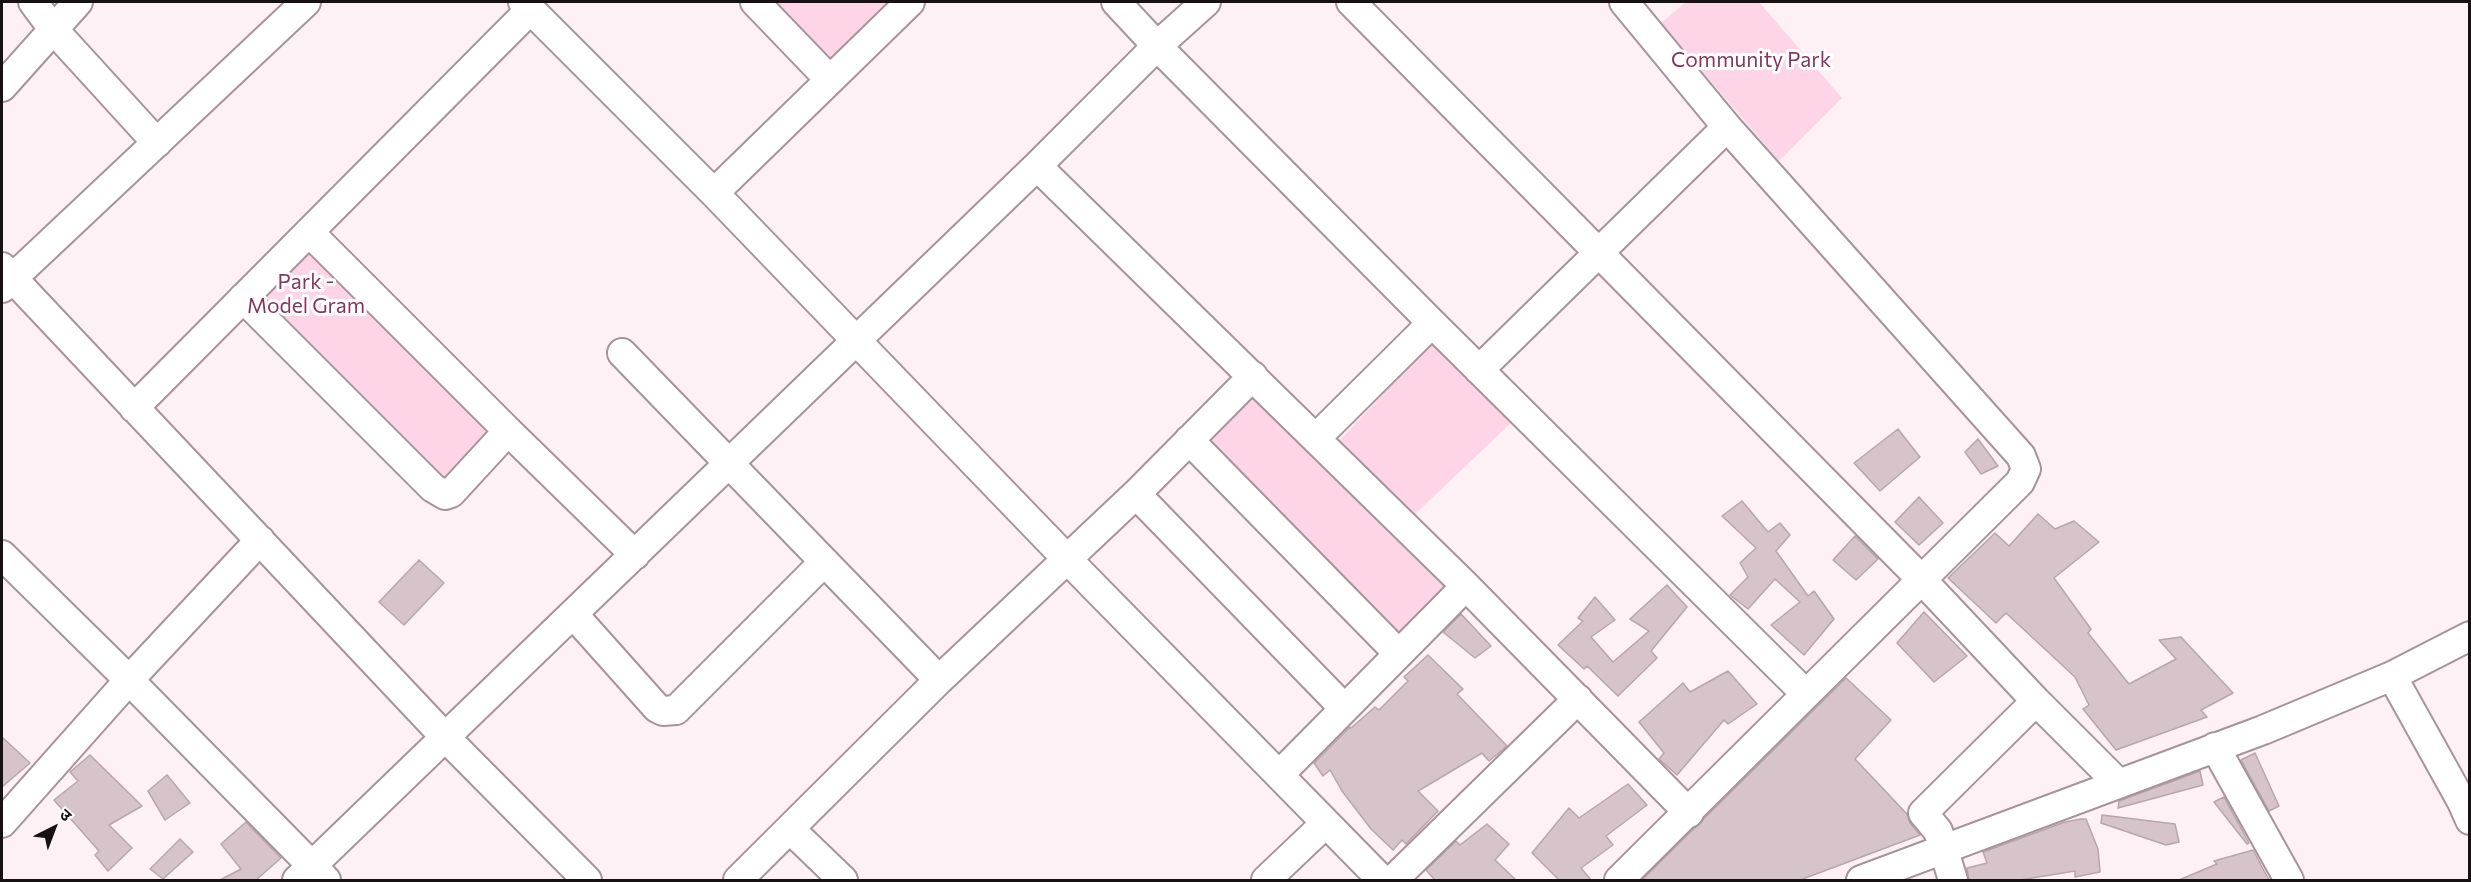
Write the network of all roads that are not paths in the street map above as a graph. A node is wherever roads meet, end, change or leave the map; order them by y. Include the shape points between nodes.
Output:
1 (33, 2) edge
2 (78, 2) edge
3 (306, 2) edge
4 (755, 2) edge
5 (907, 2) edge
6 (1116, 2) edge
7 (1206, 2) edge
8 (1351, 2) edge
9 (1624, 2) edge
10 (538, 8) edge
11 (53, 29) junction
12 (1157, 46) junction
13 (830, 80) junction
14 (2, 87) edge
15 (1727, 127) junction
16 (157, 143) junction
17 (1037, 166) junction
18 (714, 193) junction
19 (309, 232) junction
20 (1599, 251) junction
21 (5, 278) edge
22 (243, 298) junction
23 (1432, 323) junction
24 (856, 339) junction
25 (622, 353) dead end
26 (1479, 370) junction
27 (1253, 376) junction
28 (134, 408) junction
29 (508, 431) junction
30 (1316, 438) junction
31 (1189, 440) junction
32 (729, 463) junction
33 (1136, 494) junction
34 (260, 540) junction
35 (635, 555) junction
36 (1067, 559) junction
37 (823, 563) junction
38 (6, 569) edge
39 (1922, 580) junction
40 (1466, 586) junction
41 (574, 615) junction
42 (2469, 636) edge
43 (1398, 653) junction
44 (2392, 676) junction
45 (129, 680) junction
46 (939, 680) junction
47 (1805, 693) junction
48 (1578, 699) junction
49 (2036, 701) junction
50 (1344, 708) junction
51 (445, 737) junction
52 (2215, 747) junction
53 (1280, 774) junction
54 (2118, 783) junction
55 (1689, 813) junction
56 (2469, 820) edge
57 (2, 823) edge
58 (1326, 823) junction
59 (791, 830) junction
60 (1944, 849) junction
61 (312, 876) edge
62 (587, 880) edge
63 (738, 880) edge
64 (843, 880) edge
65 (1266, 880) edge
66 (1382, 880) edge
67 (1393, 880) edge
68 (1619, 880) edge
69 (1861, 880) edge
70 (1953, 880) edge
71 (2289, 880) edge

1 - 11 street
2 - 11 street
3 - 16 street
4 - 13 street
5 - 13 street
6 - 12 street
7 - 12 street
8 - 20 street
9 - 15 street
10 - 18 street
10 - 19 street
11 - 14 street
11 - 16 street
12 - 17 street
12 - 23 street
13 - 18 street
15 - 20 street
15 - 39 street via 2021,456 2026,469 2020,482
16 - 21 street
17 - 24 street
17 - 27 street
18 - 24 street
19 - 22 street
19 - 29 street
20 - 26 street
20 - 39 street
21 - 28 street
22 - 28 street
22 - 29 street via 439,493 451,493
23 - 26 street
23 - 30 street
24 - 32 street
24 - 36 street
25 - 32 street
26 - 47 street
27 - 30 street
27 - 31 street
28 - 34 street
29 - 35 street
30 - 40 street
31 - 33 street
31 - 43 street
32 - 35 street
32 - 37 street
33 - 36 street
33 - 50 street
34 - 45 street
34 - 51 street
35 - 41 street
36 - 46 street
36 - 53 street
37 - 41 street via 676,710 657,708
37 - 46 street
38 - 45 street
39 - 47 street
39 - 49 street
40 - 43 street
40 - 48 street
41 - 51 street
42 - 44 street
43 - 50 street
44 - 52 street
44 - 56 street
45 - 57 street
45 - 61 street
46 - 59 street
47 - 55 street
48 - 55 street
48 - 67 street
49 - 54 street
49 - 60 street via 1923,813 1938,831
50 - 53 street
51 - 61 street
51 - 62 street
52 - 54 street
52 - 71 street
53 - 58 street
54 - 60 street
55 - 68 street
58 - 65 street
58 - 66 street
59 - 63 street
59 - 64 street
60 - 69 street
60 - 70 street

